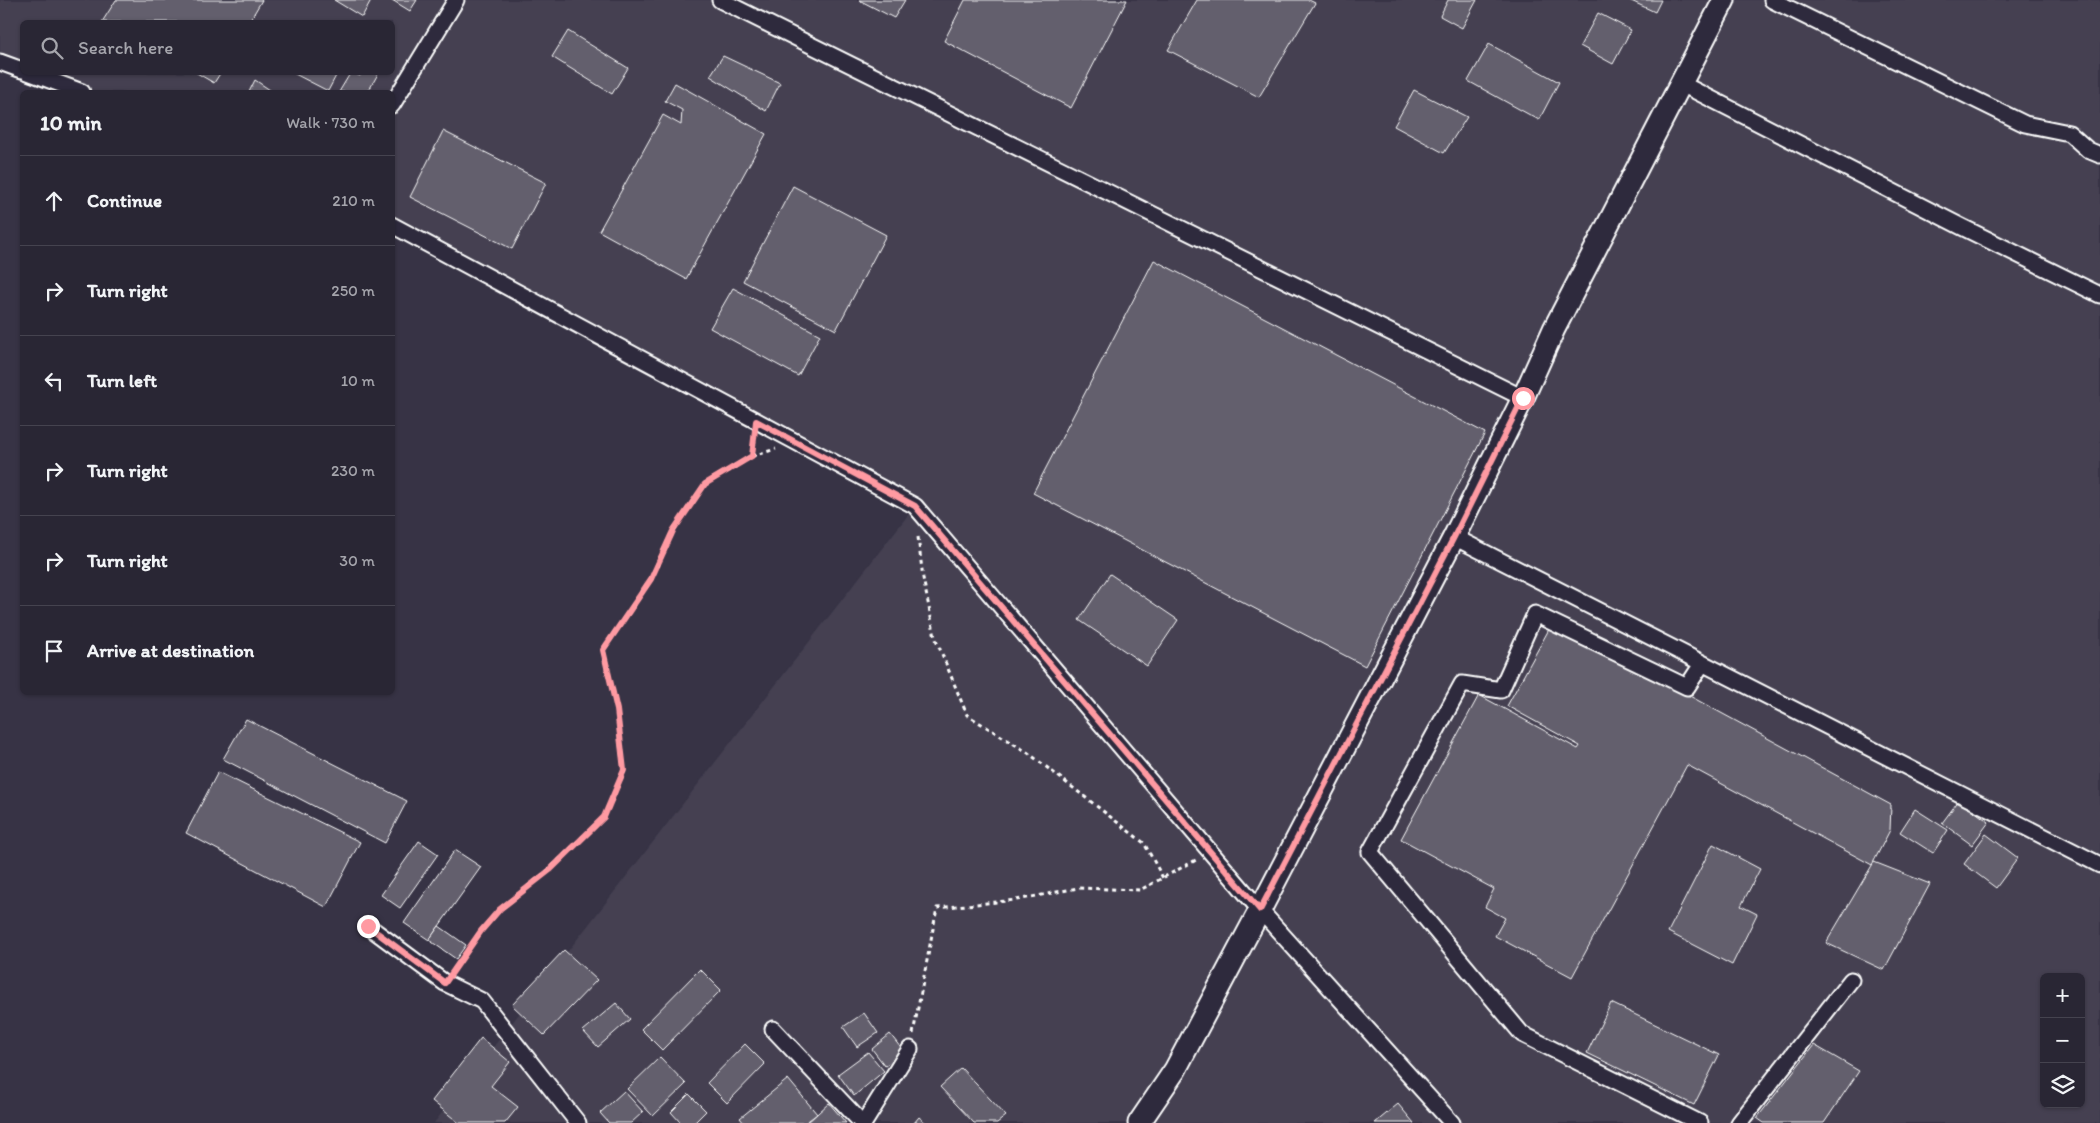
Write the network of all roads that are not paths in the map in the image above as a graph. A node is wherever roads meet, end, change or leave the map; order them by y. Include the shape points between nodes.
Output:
1 (456, 0) edge
2 (720, 0) edge
3 (1724, 0) edge
4 (1772, 0) edge
5 (0, 62) edge
6 (20, 69) edge
7 (36, 75) edge
8 (1680, 83) junction
9 (77, 90) edge
10 (395, 100) edge
11 (2100, 155) edge
12 (395, 227) edge
13 (2100, 296) edge
14 (1523, 398) junction
15 (1454, 537) junction
16 (1702, 664) junction
17 (2100, 865) edge
18 (1260, 910) junction
19 (368, 926) dead end
20 (1851, 980) dead end
21 (773, 1029) dead end
22 (910, 1049) road end
23 (578, 1123) edge
24 (863, 1123) edge
25 (1139, 1123) edge
26 (1452, 1123) edge
27 (1700, 1123) edge
28 (1739, 1123) edge

1 - 10 street
2 - 14 street
3 - 8 main road
4 - 11 street via 2025,124 2069,133 2088,150
5 - 6 street
7 - 9 street
8 - 13 street
8 - 14 main road via 1554,329
12 - 18 street via 915,506
14 - 15 main road
15 - 16 street
15 - 18 main road
16 - 17 street
16 - 27 street via 1687,687 1535,614 1501,690 1462,684 1370,852 1522,1034
18 - 25 main road via 1175,1070
18 - 26 street
19 - 23 street via 445,983 482,1002
20 - 28 street
21 - 24 street
22 - 24 street

